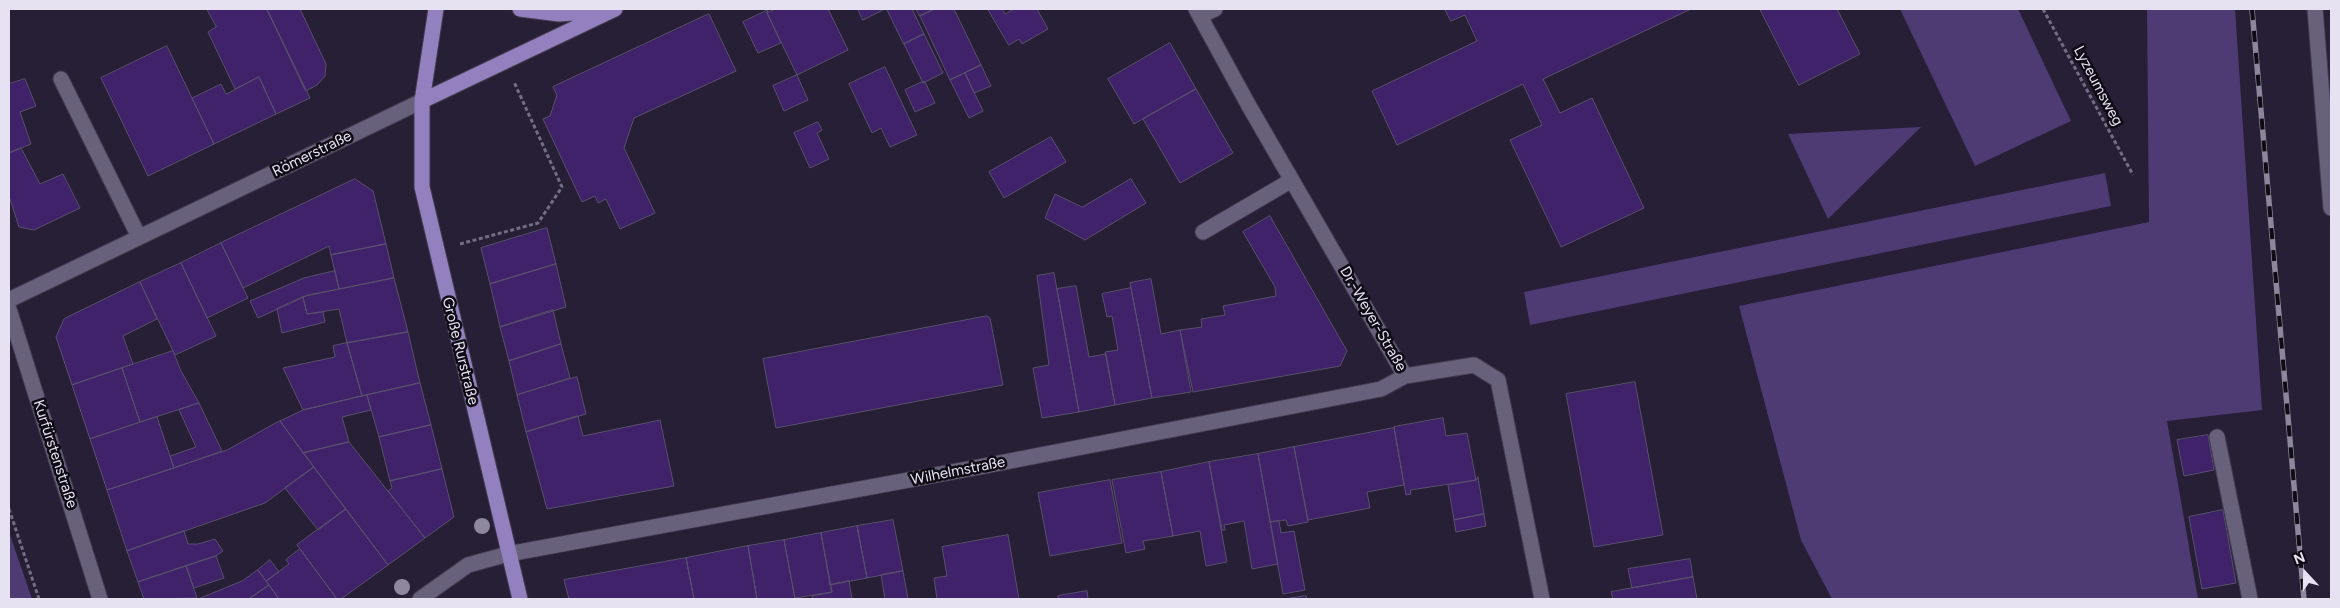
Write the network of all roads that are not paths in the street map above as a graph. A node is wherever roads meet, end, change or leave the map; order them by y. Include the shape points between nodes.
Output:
1 (436, 9) edge
2 (520, 9) edge
3 (614, 9) edge
4 (1214, 9) edge
5 (2315, 9) edge
6 (1198, 12) edge
7 (61, 79) dead end
8 (422, 101) junction
9 (1292, 180) junction
10 (2331, 201) edge
11 (2331, 208) edge
12 (1203, 232) dead end
13 (139, 237) junction
14 (9, 300) edge
15 (9, 309) edge
16 (1405, 376) junction
17 (2217, 436) dead end
18 (508, 554) junction
19 (100, 599) edge
20 (420, 599) edge
21 (520, 599) edge
22 (1542, 599) edge
23 (2250, 599) edge

1 - 8 main road, Große Rurstraße
2 - 3 main road via 559,14
3 - 8 main road, Römerstraße
4 - 6 street
5 - 10 street
6 - 9 street, Dr.-Weyer-Straße
7 - 13 street
8 - 13 street, Römerstraße
8 - 18 main road, Große Rurstraße via 422,187
9 - 12 street
9 - 16 street, Dr.-Weyer-Straße
10 - 11 street
13 - 14 street, Römerstraße
15 - 19 street, Kurfürstenstraße
16 - 18 street, Wilhelmstraße via 1381,389
16 - 22 street, Dr.-Weyer-Straße via 1474,364 1498,380
17 - 23 street
18 - 20 street, Wilhelmstraße via 468,565
18 - 21 main road, Große Rurstraße

